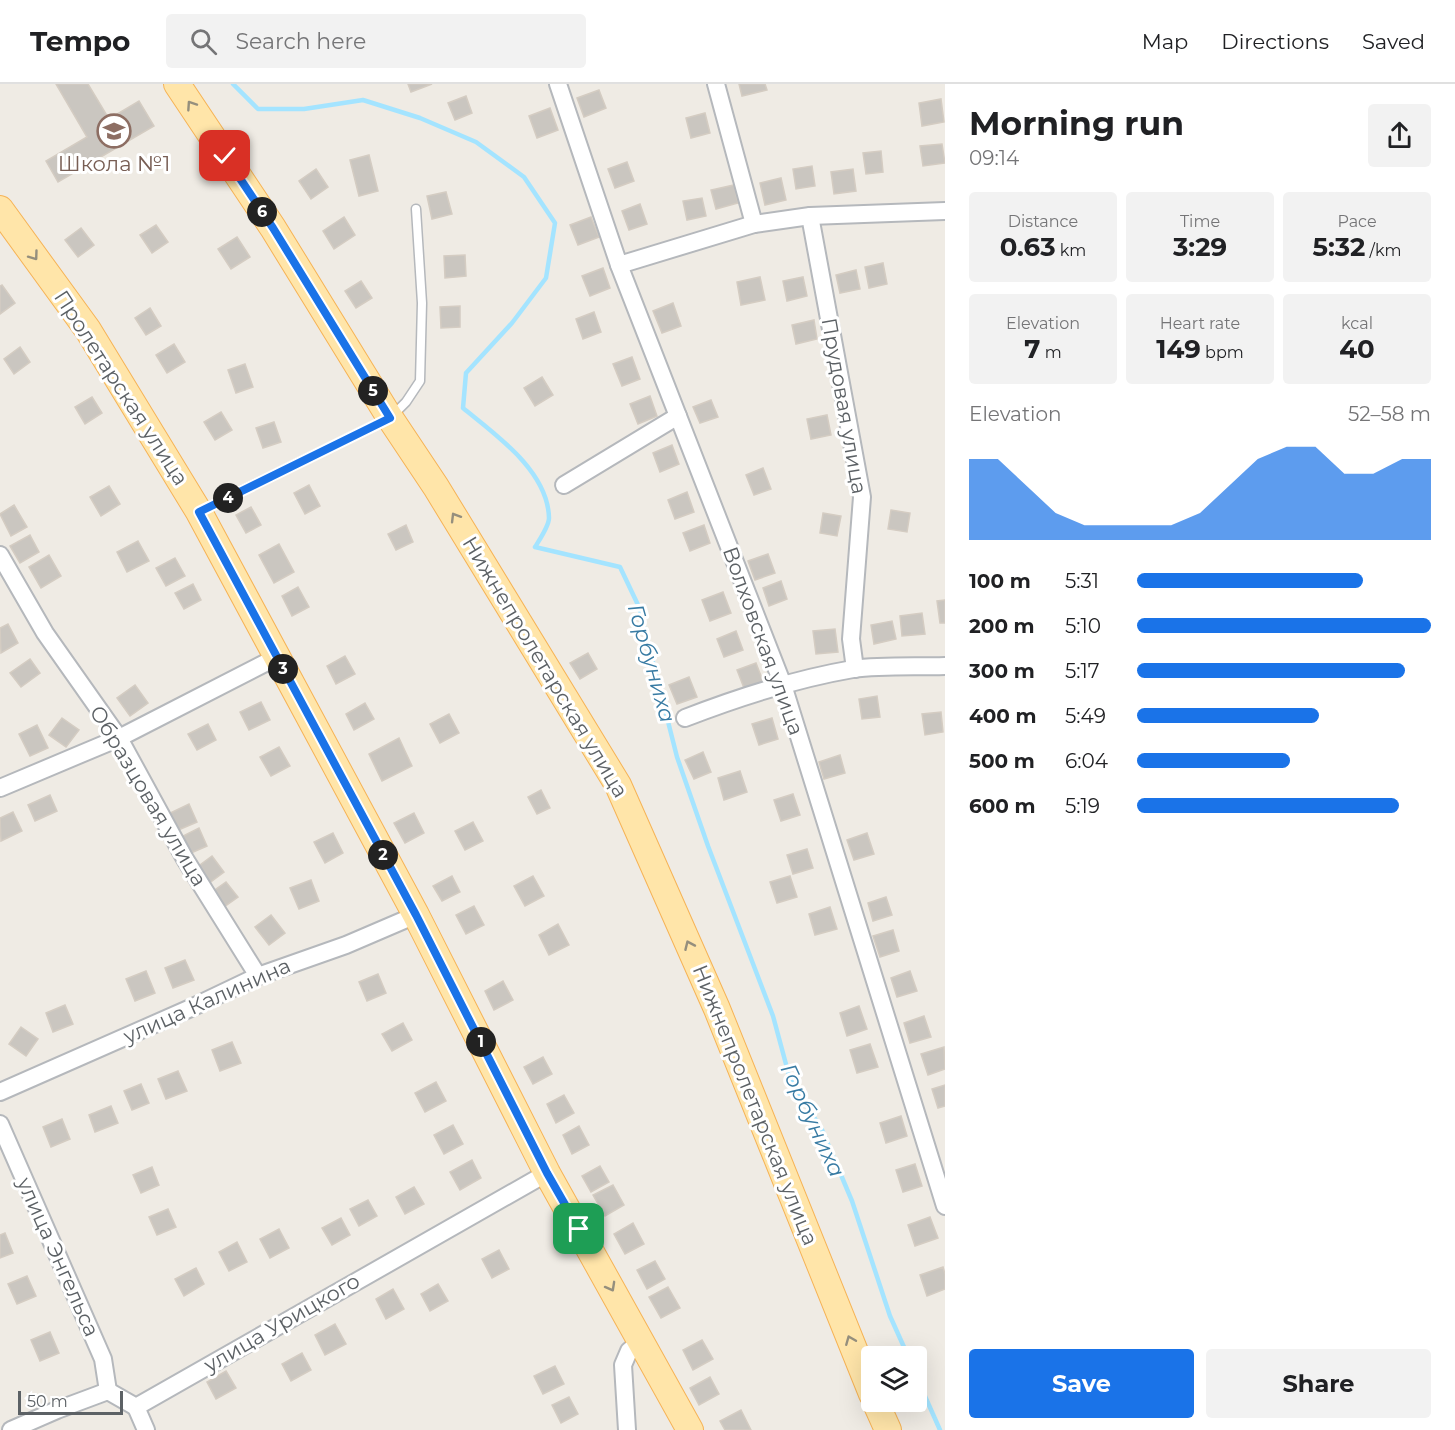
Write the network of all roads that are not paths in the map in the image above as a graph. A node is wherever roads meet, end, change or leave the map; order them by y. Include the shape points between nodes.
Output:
1 (177, 84) edge
2 (558, 84) edge
3 (716, 84) edge
4 (0, 209) edge
5 (416, 209) dead end
6 (945, 211) edge
7 (810, 216) junction
8 (754, 224) junction
9 (619, 265) junction
10 (678, 416) junction
11 (390, 418) junction
12 (564, 485) dead end
13 (199, 512) junction
14 (0, 555) edge
15 (277, 657) junction
16 (945, 666) edge
17 (855, 669) junction
18 (783, 685) junction
19 (684, 718) dead end
20 (119, 738) junction
21 (0, 788) edge
22 (416, 915) junction
23 (258, 976) junction
24 (0, 1092) edge
25 (0, 1125) edge
26 (547, 1173) junction
27 (945, 1206) edge
28 (641, 1341) junction
29 (861, 1367) edge
30 (108, 1391) junction
31 (136, 1407) junction
32 (880, 1412) edge
33 (11, 1430) edge
34 (146, 1430) edge
35 (627, 1430) edge
36 (690, 1430) edge
37 (888, 1430) edge

11 -> 1 main road, Нижнепролетарская улица via 273,228
2 - 9 street, Волховская улица
3 - 8 street
4 -> 13 main road, Пролетарская улица via 88,330
5 - 11 lane via 422,303 420,381
6 - 7 street
7 - 8 street
7 - 17 street, Прудовая улица via 861,497 851,639
8 - 9 street
9 - 10 street, Волховская улица
10 - 12 street
10 - 18 street, Волховская улица
11 - 13 lane
29 -> 11 main road, Нижнепролетарская улица via 717,1009 618,785
13 - 15 main road, Пролетарская улица
14 - 20 street, Образцовая улица via 45,633
15 - 20 street
15 - 22 main road, Пролетарская улица
16 - 17 street
17 - 18 street
18 - 19 street
18 - 27 street, Волховская улица
20 - 21 street
20 - 23 street, Образцовая улица via 185,859
22 - 23 street, улица Калинина
22 - 26 main road, Пролетарская улица
23 - 24 street, улица Калинина
25 - 30 street, улица Энгельса via 104,1359
26 -> 28 main road, Пролетарская улица
26 - 31 street, улица Урицкого
28 - 35 street via 628,1351 623,1365
28 - 36 main road, Пролетарская улица
30 - 31 street
30 - 33 street
31 - 34 street
32 - 37 main road

